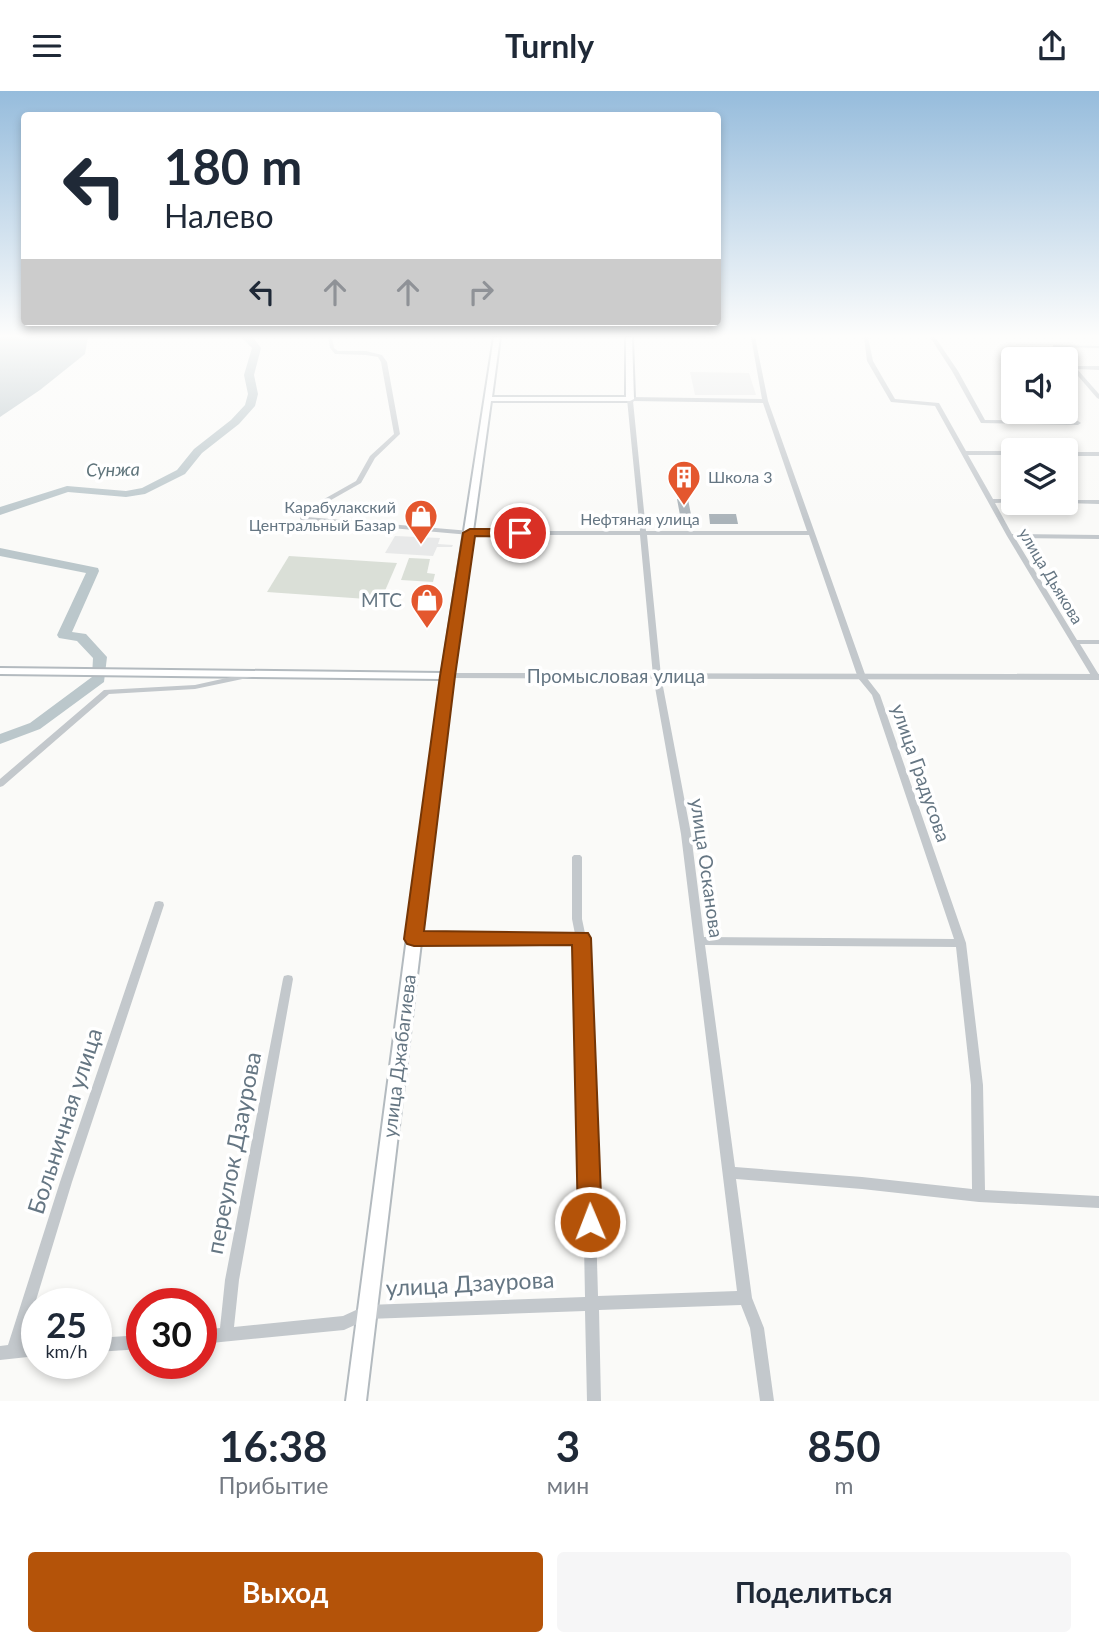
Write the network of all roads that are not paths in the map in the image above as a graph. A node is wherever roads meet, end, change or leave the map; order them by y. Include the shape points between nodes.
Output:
1 (391, 398) edge
2 (891, 398) edge
3 (970, 398) edge
4 (488, 399) joint
5 (631, 399) junction
6 (765, 401) joint
7 (1001, 422) edge
8 (965, 453) junction
9 (1001, 453) edge
10 (1078, 453) edge
11 (1099, 454) edge
12 (991, 501) junction
13 (1001, 501) edge
14 (1078, 502) edge
15 (1099, 502) edge
16 (470, 533) junction
17 (645, 533) junction
18 (809, 533) junction
19 (1010, 536) junction
20 (1099, 537) edge
21 (1075, 642) junction
22 (1099, 642) edge
23 (0, 671) edge
24 (46, 672) joint
25 (251, 674) junction
26 (447, 676) junction
27 (657, 676) junction
28 (1098, 677) edge
29 (862, 678) junction
30 (0, 784) edge
31 (577, 857) dead end
32 (159, 905) dead end
33 (582, 938) junction
34 (414, 939) junction
35 (700, 941) junction
36 (961, 943) junction
37 (288, 979) dead end
38 (731, 1173) junction
39 (979, 1196) junction
40 (1099, 1202) edge
41 (745, 1298) junction
42 (592, 1301) junction
43 (367, 1311) junction
44 (226, 1335) junction
45 (217, 1336) edge
46 (7, 1352) edge
47 (356, 1401) edge
48 (594, 1401) edge
49 (767, 1401) edge

1 - 16 street, Нефтяная улица via 397,434 372,457 359,482 305,512 303,519
2 - 8 street, улица Дьякова via 937,404
3 - 7 street via 983,422
4 - 5 main road
4 - 16 main road, улица Джабагиева
5 - 6 street
5 - 17 street, улица Осканова
6 - 18 street, улица Градусова
8 - 9 street
8 - 12 street, улица Дьякова
10 - 11 street
12 - 13 street
12 - 19 street, улица Дьякова
14 - 15 street
16 - 17 street, Нефтяная улица
16 - 26 main road, улица Джабагиева
17 - 18 street, Нефтяная улица
17 - 27 street, улица Осканова
18 - 29 street, улица Градусова
19 - 20 street
19 - 21 street, улица Дьякова
21 - 22 street
21 - 28 street, улица Дьякова
23 - 24 main road
24 - 25 main road, Промысловая улица
25 - 26 main road, Промысловая улица
25 - 30 street via 195,687 107,692
26 - 27 street, Промысловая улица
26 - 34 main road, улица Джабагиева
27 - 29 street, Промысловая улица
27 - 35 street, улица Осканова
28 - 29 street, Промысловая улица
29 - 36 street, улица Градусова via 876,695
31 - 33 street via 577,919
32 - 46 street, Больничная улица
33 - 34 street
33 - 42 street
34 - 43 main road, улица Джабагиева
35 - 36 street
35 - 38 street, улица Осканова
36 - 39 street, улица Градусова via 977,1086
37 - 44 street, переулок Дзаурова via 232,1280
38 - 39 street
38 - 41 street, улица Осканова
39 - 40 street
41 - 42 street, улица Дзаурова
41 - 49 street, улица Осканова via 757,1328
42 - 43 street, улица Дзаурова
42 - 48 street
43 - 44 street, улица Дзаурова via 344,1323
43 - 47 main road, улица Джабагиева
44 - 45 street, улица Дзаурова

